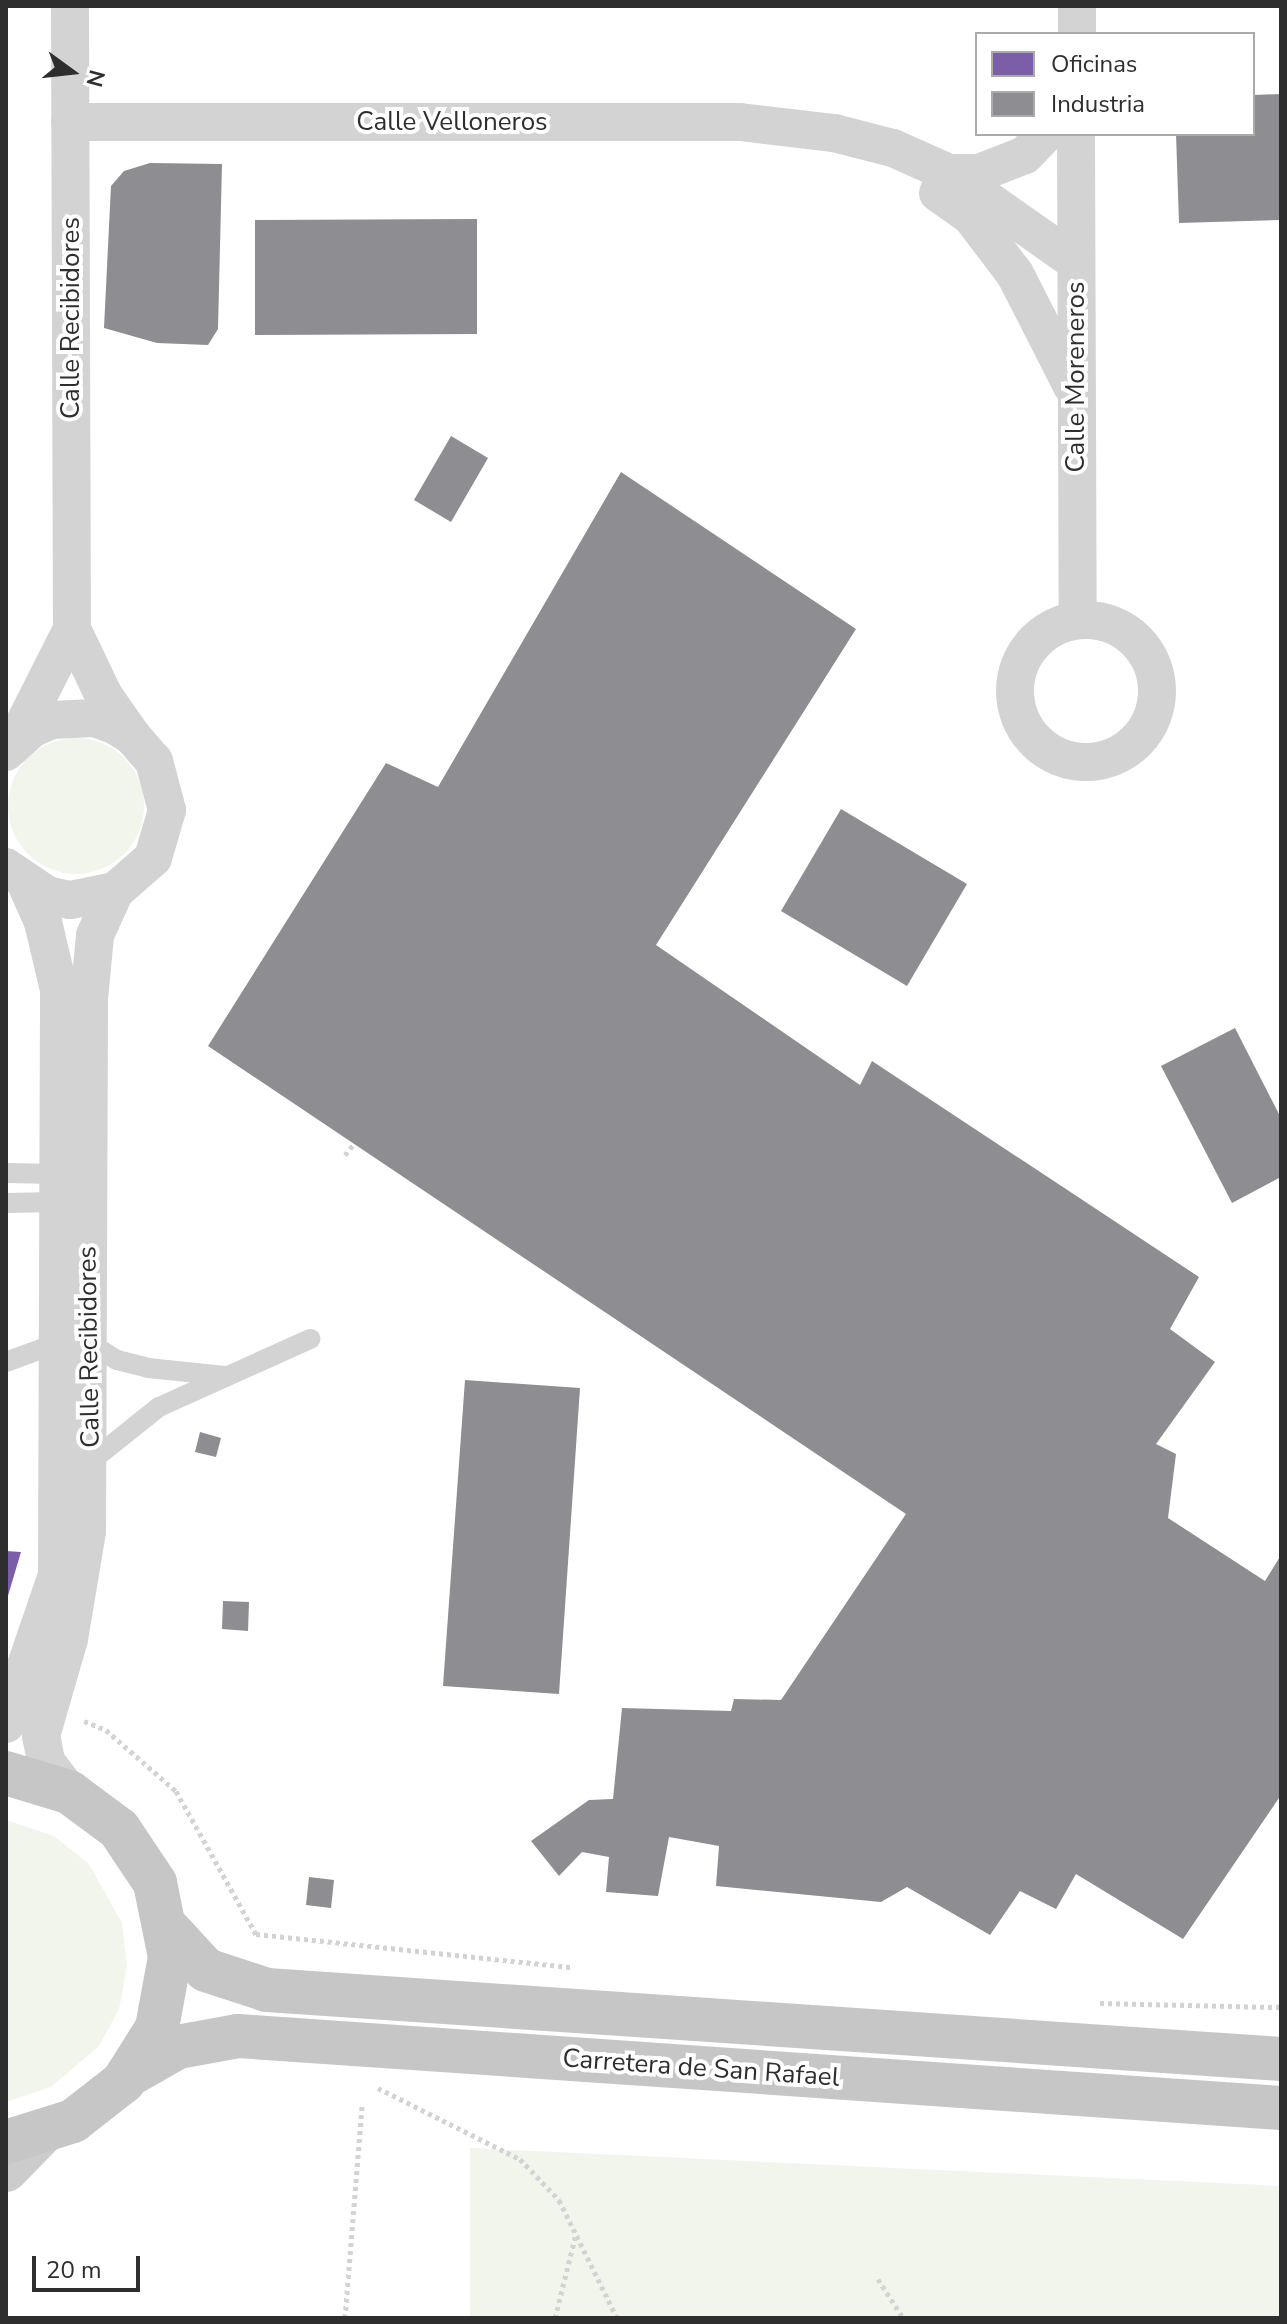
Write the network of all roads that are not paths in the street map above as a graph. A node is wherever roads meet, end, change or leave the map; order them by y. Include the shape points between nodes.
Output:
1 (70, 6) edge
2 (1077, 6) edge
3 (1077, 32) edge
4 (70, 122) junction
5 (834, 133) junction
6 (1043, 136) edge
7 (1076, 136) edge
8 (949, 173) junction
9 (1076, 262) junction
10 (1075, 392) junction
11 (1078, 619) dead end
12 (72, 629) junction
13 (132, 736) junction
14 (11, 746) edge
15 (14, 881) edge
16 (115, 891) junction
17 (6, 1173) edge
18 (58, 1188) junction
19 (6, 1203) edge
20 (310, 1339) dead end
21 (74, 1342) junction
22 (6, 1362) edge
23 (229, 1376) junction
24 (90, 1462) junction
25 (6, 1724) edge
26 (6, 1773) edge
27 (69, 1792) junction
28 (169, 1930) junction
29 (1275, 2057) edge
30 (129, 2075) junction
31 (1281, 2108) edge
32 (23, 2138) edge
33 (6, 2170) edge

1 - 4 street, Calle Recibidores
2 - 3 street
4 - 5 street, Calle Velloneros via 740,122
4 - 12 street, Calle Recibidores
5 - 8 street, Calle Velloneros via 893,148
5 - 10 street, Calle Velloneros via 913,175 970,215 1015,274
6 - 8 street, Calle Velloneros via 1025,155 979,173
7 - 9 street, Calle Moreneros
8 - 9 street, Calle Velloneros
9 - 10 street, Calle Moreneros
10 - 11 street, Calle Moreneros
12 - 13 street, Calle Recibidores via 104,696
12 - 14 street, Calle Recibidores
13 - 14 street via 94,718 73,717 52,720
13 - 16 street, Calle Recibidores via 154,761 167,810 153,858
15 - 16 street via 70,900
15 - 18 street, Calle Recibidores via 43,922 59,990
16 - 21 street, Calle Recibidores via 95,935 89,999
17 - 18 lane
18 - 19 lane
18 - 21 street, Calle Recibidores
20 - 23 lane
21 - 22 lane
21 - 23 lane via 148,1368
21 - 24 street, Calle Recibidores
21 - 25 street, Calle Recibidores via 57,1575
23 - 24 lane via 159,1407
24 - 27 street, Calle Recibidores via 82,1575 41,1736 46,1761
26 - 27 main road
27 - 28 main road via 107,1817 135,1847 155,1883
28 - 29 main road, Carretera de San Rafael via 206,1970 267,1990
28 - 30 main road via 170,1975 163,2011
30 - 31 main road, Carretera de San Rafael via 178,2047 238,2036
30 - 32 main road via 89,2111
32 - 33 main road

